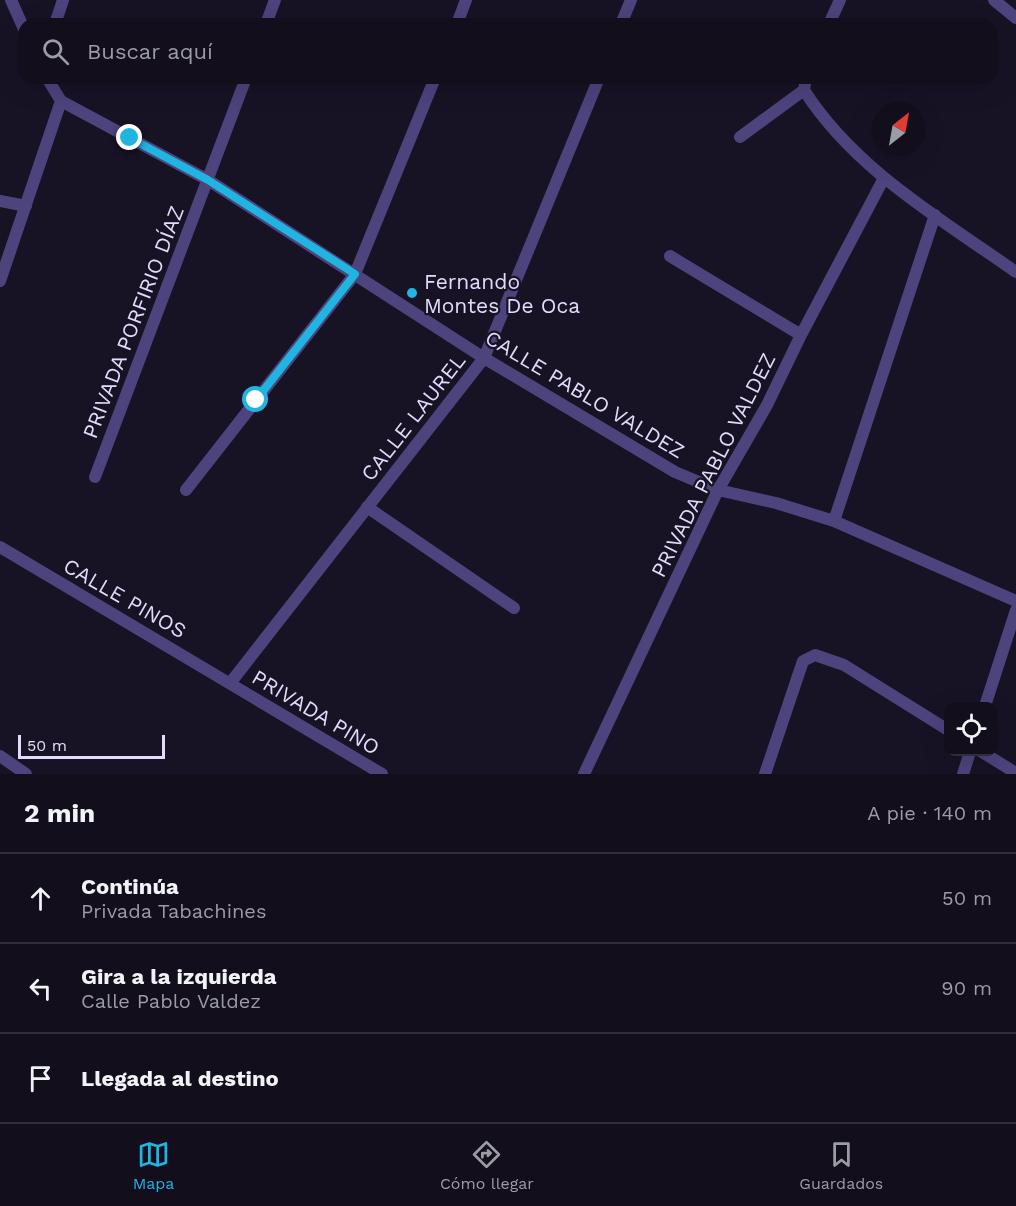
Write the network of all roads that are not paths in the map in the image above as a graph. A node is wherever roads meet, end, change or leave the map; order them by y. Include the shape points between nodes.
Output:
1 (11, 0) edge
2 (63, 0) edge
3 (275, 0) edge
4 (466, 0) edge
5 (631, 0) edge
6 (840, 0) edge
7 (994, 0) edge
8 (19, 18) edge
9 (58, 18) edge
10 (268, 18) edge
11 (459, 18) edge
12 (624, 18) edge
13 (832, 18) edge
14 (1016, 18) edge
15 (51, 84) edge
16 (244, 84) edge
17 (433, 84) edge
18 (597, 84) edge
19 (805, 84) edge
20 (61, 101) junction
21 (740, 137) dead end
22 (884, 178) junction
23 (208, 180) junction
24 (0, 201) edge
25 (26, 206) junction
26 (935, 215) junction
27 (670, 256) dead end
28 (1016, 272) edge
29 (355, 274) junction
30 (0, 281) edge
31 (801, 335) junction
32 (484, 358) junction
33 (96, 477) dead end
34 (186, 490) dead end
35 (718, 490) junction
36 (367, 507) junction
37 (834, 521) junction
38 (0, 547) edge
39 (1016, 602) edge
40 (514, 608) dead end
41 (1016, 610) edge
42 (231, 682) junction
43 (986, 702) edge
44 (944, 728) edge
45 (0, 756) edge
46 (969, 756) edge
47 (989, 756) edge
48 (1016, 772) edge
49 (26, 774) edge
50 (382, 774) edge
51 (584, 774) edge
52 (765, 774) edge
53 (963, 774) edge

1 - 8 street
2 - 9 street
3 - 10 street
4 - 11 street
5 - 12 street
6 - 13 street
7 - 14 street
15 - 20 street
16 - 23 street, PRIVADA PORFIRIO DÍAZ
17 - 29 street
18 - 32 street, CALLE LAUREL
19 - 21 street
19 - 22 street via 818,111
20 - 23 street, CALLE PABLO VALDEZ
20 - 25 street
22 - 26 street
22 - 31 street, PRIVADA PABLO VALDEZ
23 - 29 street, CALLE PABLO VALDEZ
23 - 33 street, PRIVADA PORFIRIO DÍAZ
24 - 25 street
25 - 30 street
26 - 28 street
26 - 37 street
27 - 31 street
29 - 32 street, CALLE PABLO VALDEZ
29 - 34 street
31 - 35 street, PRIVADA PABLO VALDEZ via 767,405
32 - 35 street, CALLE PABLO VALDEZ via 675,471
32 - 36 street, CALLE LAUREL
35 - 37 street, CALLE PABLO VALDEZ
35 - 51 street, PRIVADA PABLO VALDEZ
36 - 40 street
36 - 42 street, CALLE LAUREL
37 - 39 street, CALLE PABLO VALDEZ
38 - 42 street, CALLE PINOS
41 - 43 street
42 - 50 street, PRIVADA PINO
44 - 52 street via 844,665 815,655 803,661
45 - 49 street
46 - 53 street
47 - 48 street

